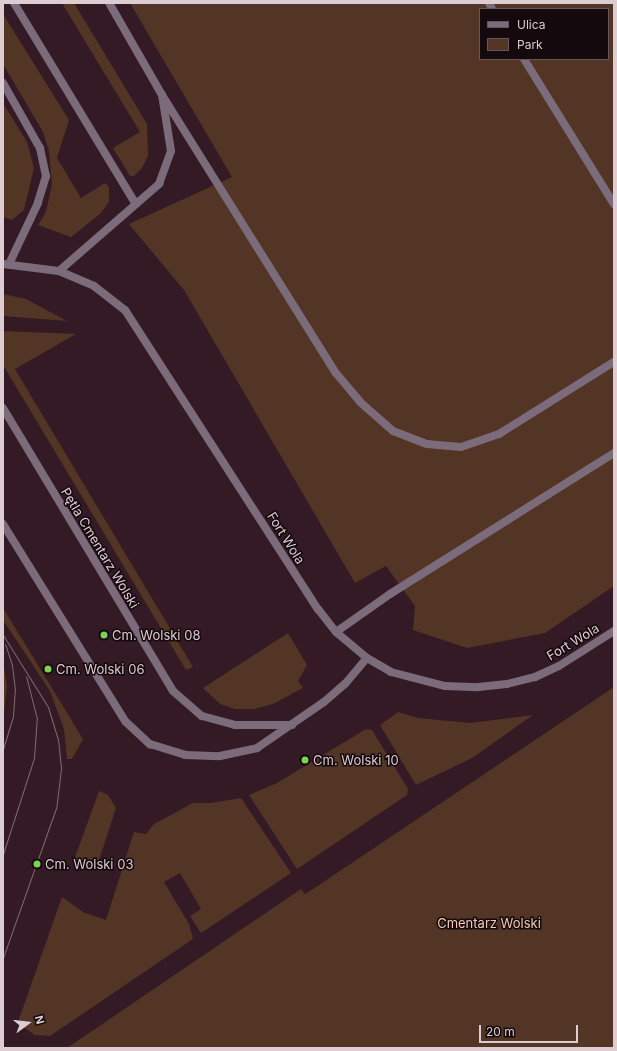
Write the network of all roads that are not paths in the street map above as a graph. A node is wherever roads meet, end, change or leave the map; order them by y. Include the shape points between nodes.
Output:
1 (14, 3) edge
2 (109, 3) edge
3 (525, 60) edge
4 (3, 83) edge
5 (162, 95) junction
6 (135, 203) junction
7 (614, 204) edge
8 (6, 264) edge
9 (59, 271) junction
10 (614, 362) edge
11 (3, 408) edge
12 (614, 453) edge
13 (3, 524) edge
14 (614, 631) edge
15 (336, 632) junction
16 (367, 658) junction
17 (292, 725) junction

1 - 6 street
2 - 5 street
3 - 7 street
4 - 8 street via 40,148 46,176 38,203
5 - 6 street via 171,151 159,184
5 - 10 street via 336,373 360,402 393,431 427,444 461,447 499,434
6 - 9 street
8 - 9 street, Fort Wola
9 - 15 street, Fort Wola via 94,286 125,310 304,589
11 - 17 street, Pętla Cmentarz Wolski via 173,691 202,716 235,725
12 - 15 street via 397,590
13 - 17 street via 126,722 150,744 185,755 220,756 257,748
14 - 16 street, Fort Wola via 559,666 535,677 507,684 478,687 445,686 390,672
15 - 16 street, Fort Wola
16 - 17 street via 345,684

